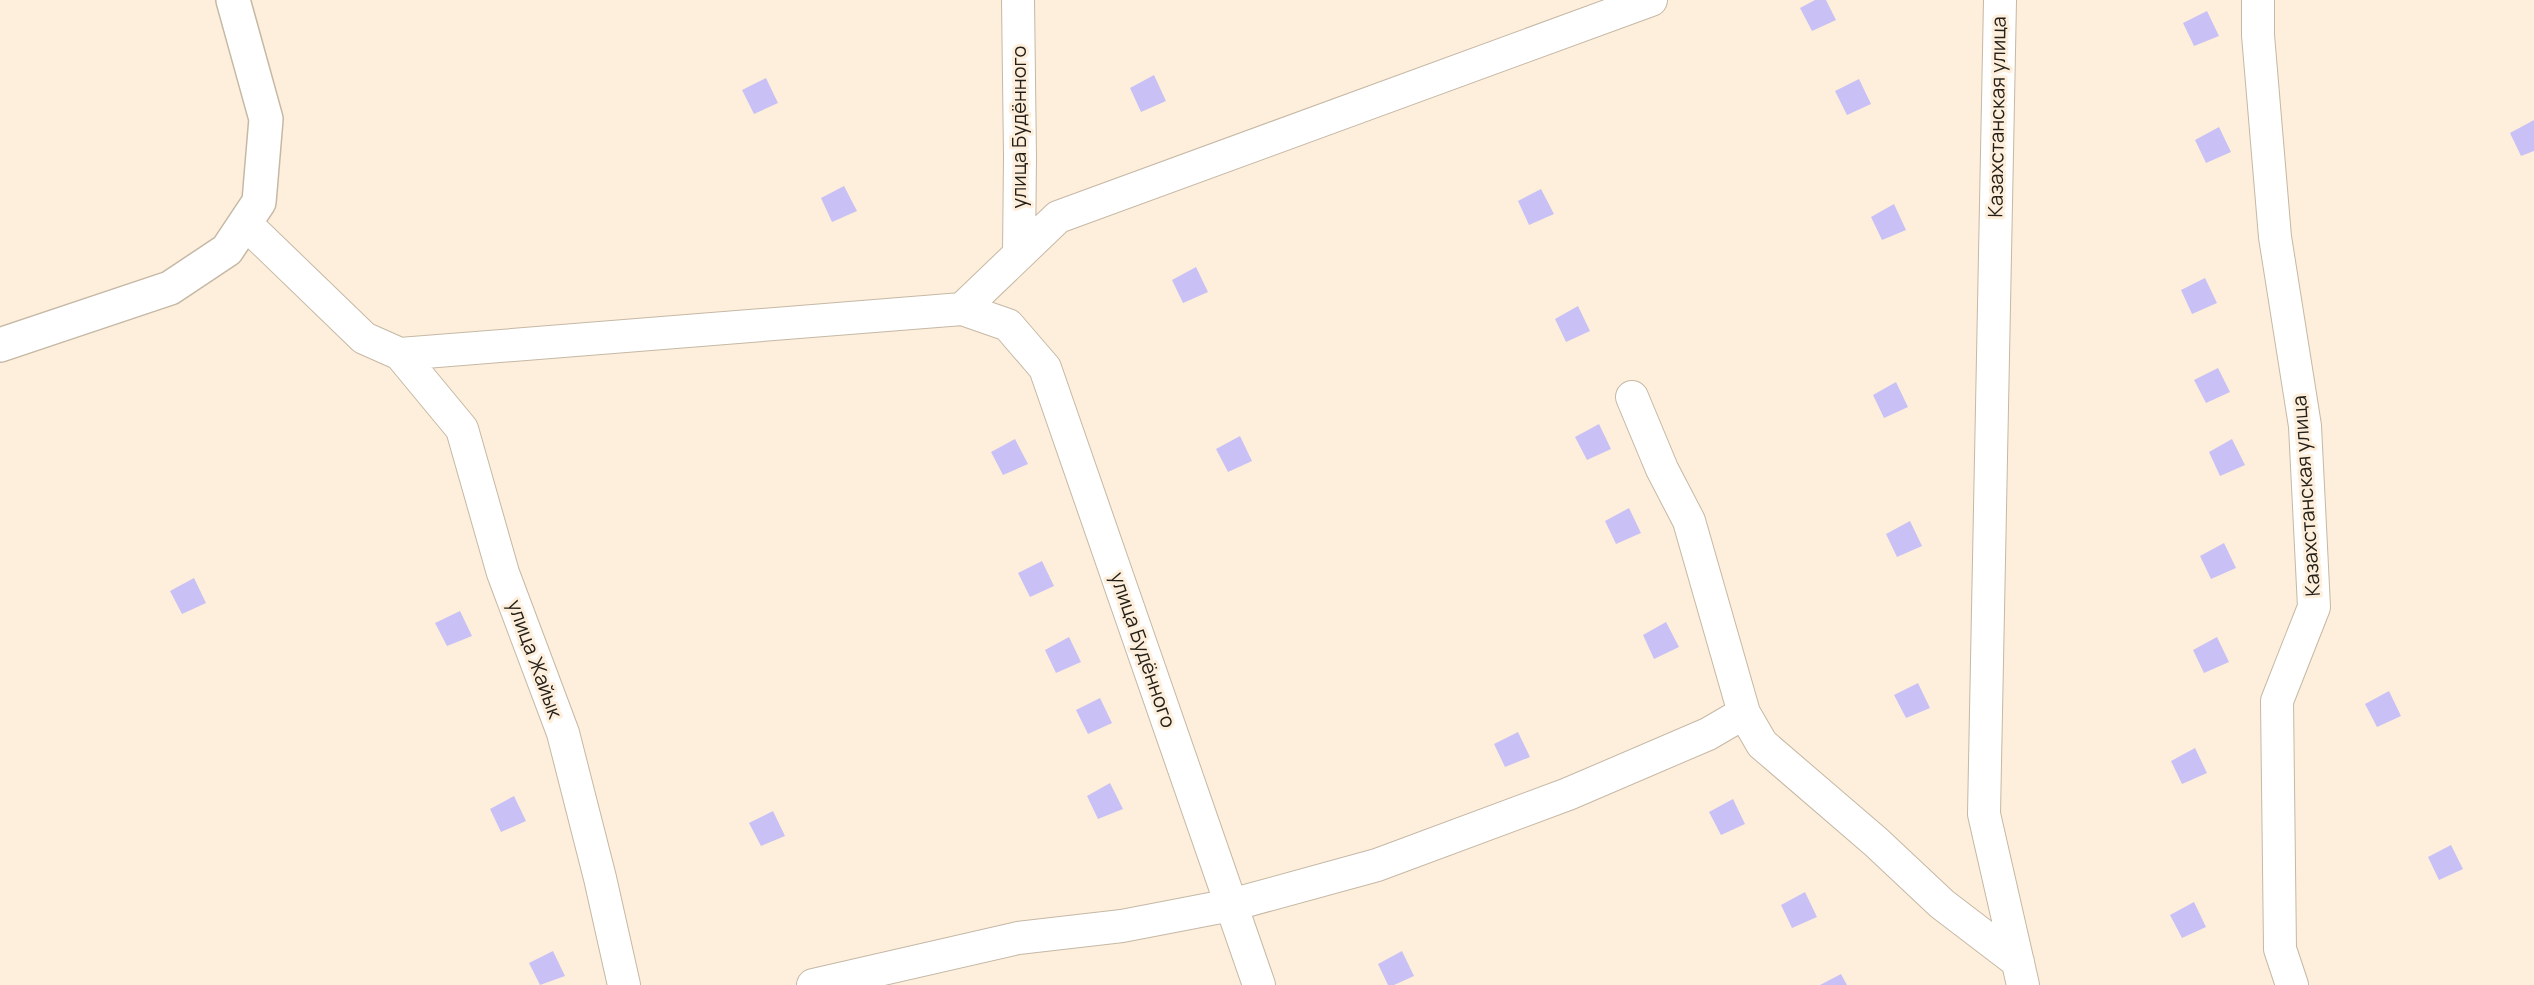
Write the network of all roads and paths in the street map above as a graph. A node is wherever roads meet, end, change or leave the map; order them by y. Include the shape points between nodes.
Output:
1 (233, 0) edge
2 (1018, 0) edge
3 (1651, 0) edge
4 (2000, 0) edge
5 (2258, 0) edge
6 (245, 223) junction
7 (1019, 255) junction
8 (962, 309) junction
9 (0, 345) edge
10 (400, 354) junction
11 (1632, 397) dead end
12 (1744, 713) junction
13 (1232, 905) junction
14 (2020, 974) edge
15 (624, 985) edge
16 (813, 985) edge
17 (1259, 985) edge
18 (2292, 985) edge

1 - 6 street via 266,118 259,202
2 - 7 street, улица Будённого
3 - 7 street via 1058,217
4 - 14 street, Казахстанская улица via 1984,814
5 - 18 street, Казахстанская улица via 2275,237 2305,426 2314,607 2277,701 2280,949
6 - 9 street via 227,250 170,288
6 - 10 street via 364,338
7 - 8 street
8 - 10 street
8 - 13 street, улица Будённого via 1008,325 1045,368
10 - 15 street, улица Жайык via 462,429 503,573 563,733
11 - 12 street via 1689,521
12 - 13 street via 1708,734 1568,794 1377,865
12 - 14 street via 1762,744
13 - 16 street via 1122,926 1018,938
13 - 17 street, улица Будённого

